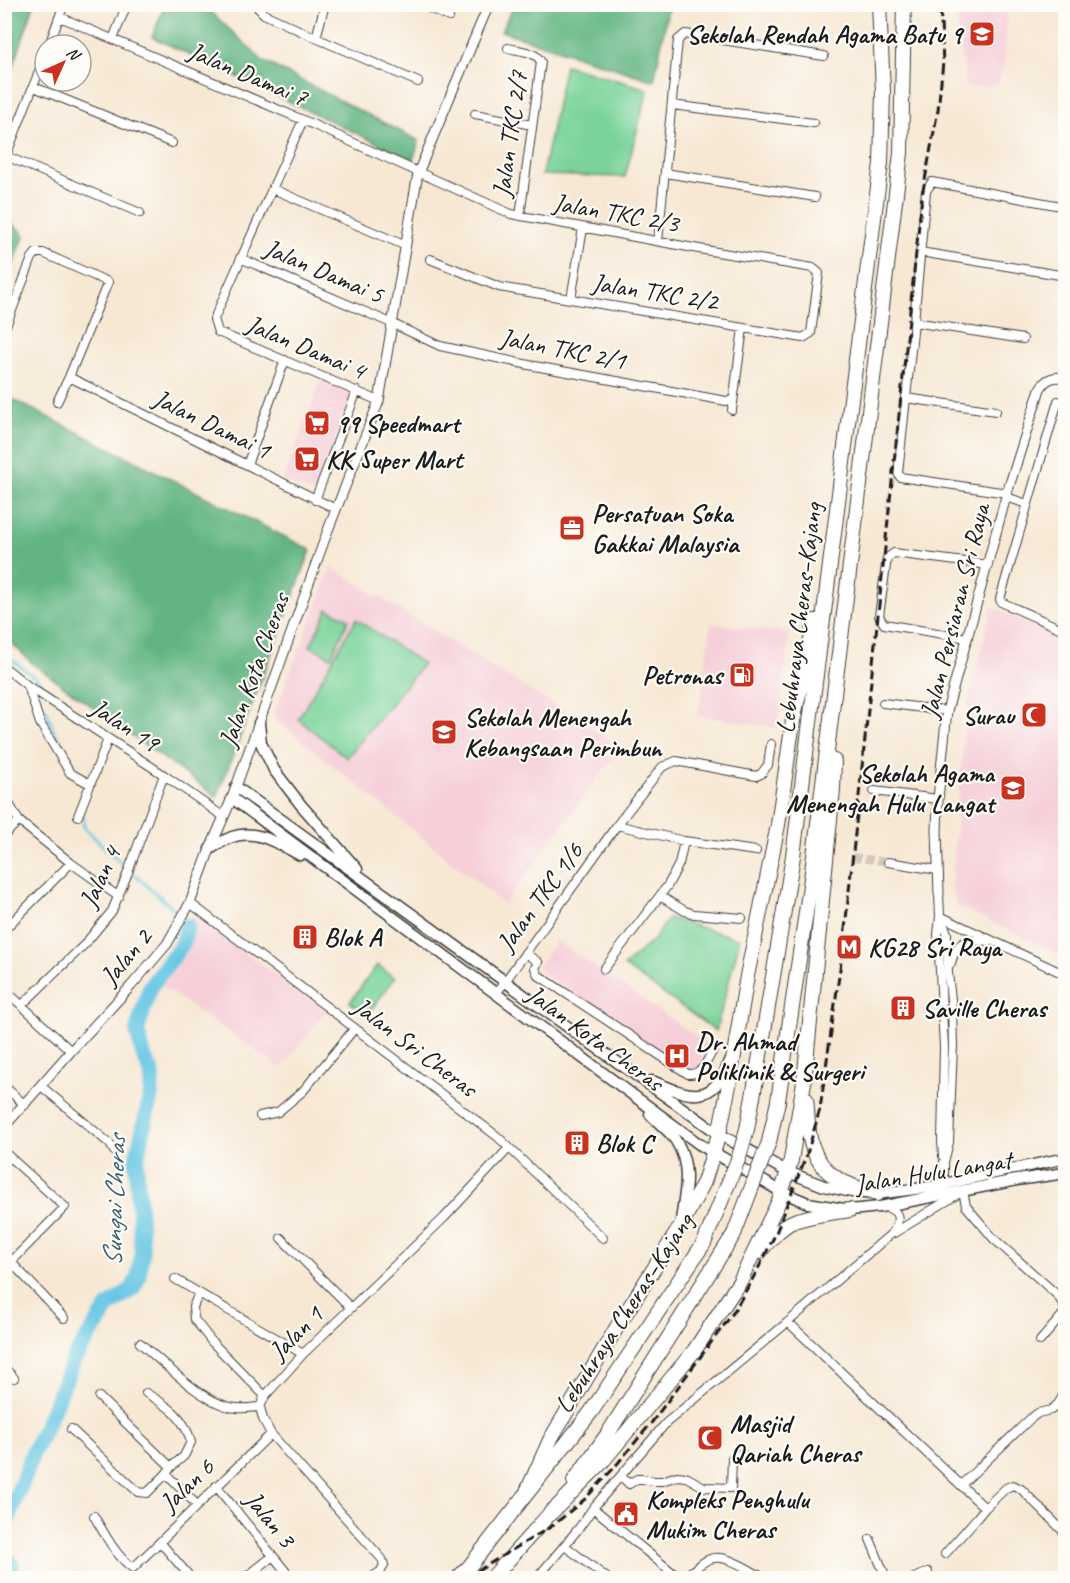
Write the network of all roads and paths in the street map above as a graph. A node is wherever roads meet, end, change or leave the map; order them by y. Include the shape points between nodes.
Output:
1 (64, 4) edge
2 (127, 4) edge
3 (324, 4) edge
4 (421, 4) edge
5 (489, 4) edge
6 (872, 4) edge
7 (879, 4) edge
8 (904, 4) edge
9 (257, 6) edge
10 (449, 16) dead end
11 (60, 17) junction
12 (54, 33) edge
13 (316, 38) junction
14 (113, 39) junction
15 (508, 48) dead end
16 (824, 56) dead end
17 (418, 82) dead end
18 (33, 89) edge
19 (883, 91) junction
20 (49, 93) edge
21 (672, 105) junction
22 (476, 114) dead end
23 (303, 120) junction
24 (814, 123) dead end
25 (532, 125) junction
26 (172, 143) dead end
27 (5, 158) edge
28 (418, 173) junction
29 (665, 173) junction
30 (273, 189) junction
31 (815, 197) dead end
32 (1065, 207) edge
33 (140, 213) dead end
34 (520, 216) junction
35 (583, 228) junction
36 (658, 242) junction
37 (406, 246) junction
38 (920, 252) junction
39 (240, 258) junction
40 (430, 259) dead end
41 (813, 268) joint
42 (1065, 276) edge
43 (571, 299) junction
44 (914, 322) junction
45 (391, 323) junction
46 (743, 328) junction
47 (4, 331) edge
48 (1023, 339) dead end
49 (285, 360) junction
50 (69, 377) junction
51 (1065, 378) edge
52 (357, 391) junction
53 (906, 398) junction
54 (379, 400) junction
55 (732, 400) junction
56 (1058, 401) dead end
57 (57, 402) dead end
58 (732, 410) dead end
59 (996, 411) dead end
60 (247, 465) junction
61 (1007, 495) junction
62 (315, 500) junction
63 (839, 500) junction
64 (1028, 504) junction
65 (336, 509) junction
66 (988, 565) junction
67 (1065, 628) edge
68 (968, 638) junction
69 (4, 667) edge
70 (28, 686) junction
71 (835, 694) junction
72 (883, 703) dead end
73 (947, 711) junction
74 (259, 723) junction
75 (108, 739) junction
76 (771, 744) dead end
77 (164, 775) junction
78 (90, 784) junction
79 (236, 787) junction
80 (874, 791) dead end
81 (4, 795) edge
82 (232, 798) junction
83 (938, 800) junction
84 (78, 816) dead end
85 (224, 817) junction
86 (19, 821) junction
87 (617, 825) junction
88 (4, 835) edge
89 (684, 842) junction
90 (210, 849) junction
91 (756, 851) dead end
92 (888, 862) tunnel mouth
93 (71, 863) junction
94 (327, 868) junction
95 (938, 870) junction
96 (368, 881) junction
97 (939, 894) joint
98 (660, 896) junction
99 (119, 897) junction
100 (190, 903) junction
101 (940, 916) junction
102 (742, 918) dead end
103 (4, 930) edge
104 (993, 941) junction
105 (525, 953) junction
106 (604, 969) dead end
107 (948, 973) junction
108 (1065, 975) edge
109 (506, 981) junction
110 (4, 989) edge
111 (496, 994) junction
112 (22, 1005) junction
113 (355, 1028) junction
114 (714, 1047) dead end
115 (734, 1049) junction
116 (71, 1051) junction
117 (633, 1073) junction
118 (804, 1082) junction
119 (4, 1086) edge
120 (41, 1086) junction
121 (624, 1088) junction
122 (25, 1105) junction
123 (260, 1116) dead end
124 (4, 1127) edge
125 (719, 1134) junction
126 (509, 1148) junction
127 (114, 1151) dead end
128 (713, 1152) junction
129 (6, 1155) edge
130 (1065, 1158) edge
131 (944, 1162) junction
132 (788, 1172) junction
133 (1065, 1173) edge
134 (944, 1183) junction
135 (963, 1191) junction
136 (782, 1192) junction
137 (879, 1200) junction
138 (850, 1210) junction
139 (679, 1229) junction
140 (891, 1234) junction
141 (281, 1238) dead end
142 (603, 1238) dead end
143 (11, 1262) junction
144 (4, 1269) edge
145 (175, 1279) dead end
146 (738, 1285) junction
147 (199, 1293) junction
148 (1063, 1299) edge
149 (351, 1308) junction
150 (1065, 1310) edge
151 (64, 1318) dead end
152 (788, 1322) junction
153 (1040, 1341) dead end
154 (140, 1343) dead end
155 (303, 1354) junction
156 (4, 1367) edge
157 (14, 1378) dead end
158 (1065, 1391) edge
159 (146, 1393) dead end
160 (265, 1396) junction
161 (99, 1397) dead end
162 (260, 1407) junction
163 (71, 1429) dead end
164 (271, 1434) junction
165 (742, 1453) dead end
166 (168, 1470) junction
167 (621, 1476) junction
168 (961, 1485) junction
169 (216, 1486) junction
170 (525, 1496) junction
171 (197, 1505) junction
172 (593, 1508) junction
173 (985, 1508) junction
174 (549, 1515) junction
175 (94, 1516) dead end
176 (1065, 1534) edge
177 (870, 1539) dead end
178 (160, 1542) junction
179 (565, 1546) junction
180 (945, 1554) dead end
181 (273, 1556) junction
182 (928, 1572) dead end
183 (191, 1578) edge
184 (245, 1578) edge
185 (291, 1578) edge
186 (372, 1578) edge
187 (458, 1578) edge
188 (492, 1578) edge
189 (537, 1578) edge
190 (607, 1578) edge
191 (764, 1578) edge
192 (886, 1578) edge
193 (914, 1578) edge

1 - 11 street
2 - 14 street
3 - 13 street
4 - 10 street
5 - 28 street, Jalan Kota Cheras
6 - 19 highway
7 - 19 highway, Lebuhraya Cheras–Kajang
8 - 71 highway, Lebuhraya Cheras–Kajang via 901,153
9 - 13 street via 264,14
11 - 12 street
11 - 14 street, Jalan Damai 7
13 - 17 street
14 - 23 street, Jalan Damai 7
15 - 25 street, Jalan TKC 2/7 via 540,58
16 - 21 street via 685,34 678,40
18 - 27 street
19 - 63 highway, Lebuhraya Cheras–Kajang via 881,163
20 - 26 street
21 - 24 street
21 - 29 street
22 - 25 street
23 - 28 street, Jalan Damai 7
23 - 30 street
25 - 34 street, Jalan TKC 2/7
27 - 33 street
28 - 34 street, Jalan TKC 2/3
28 - 37 street, Jalan Kota Cheras
29 - 31 street
29 - 36 street
30 - 37 street
30 - 39 street
32 - 38 street via 932,182 926,190
34 - 35 street, Jalan TKC 2/3
35 - 36 street, Jalan TKC 2/3
35 - 43 street
36 - 41 street, Jalan TKC 2/3
37 - 45 street, Jalan Kota Cheras
38 - 42 street
38 - 44 street
39 - 45 street, Jalan Damai 5
39 - 49 street, Jalan Damai 4 via 214,319 218,332
40 - 43 street, Jalan TKC 2/2 via 499,287
41 - 46 street, Jalan TKC 2/2 via 819,273 811,333 803,338
43 - 46 street, Jalan TKC 2/2
44 - 48 street
44 - 53 street
45 - 54 street, Jalan Kota Cheras
45 - 55 street, Jalan TKC 2/1 via 440,346
46 - 55 street
47 - 50 street via 36,253 108,282
49 - 52 street, Jalan Damai 4
49 - 60 street
50 - 57 street
50 - 60 street, Jalan Damai 1
51 - 61 street, Jalan Persiaran Sri Raya via 1053,377 1040,389
52 - 54 street, Jalan Damai 4
52 - 62 street
53 - 59 street
53 - 61 street via 900,477
54 - 65 street, Jalan Kota Cheras
55 - 58 street
56 - 64 street
60 - 62 street, Jalan Damai 1
61 - 64 street
61 - 66 street, Jalan Persiaran Sri Raya
62 - 65 street, Jalan Damai 1
63 - 115 highway via 793,722 778,825
63 - 170 highway, Lebuhraya Cheras–Kajang, bridge via 793,856 740,1157 704,1243 591,1412
64 - 67 street via 1001,602
65 - 74 street, Jalan Kota Cheras
66 - 68 street, Jalan Persiaran Sri Raya
66 - 68 street via 894,553 887,558 879,616 884,624
68 - 73 street, Jalan Persiaran Sri Raya
69 - 70 street, Jalan 19
70 - 75 street, Jalan 19
70 - 78 street via 40,723 70,773
71 - 118 highway via 833,789
71 - 174 highway, Lebuhraya Cheras–Kajang, bridge via 812,872 769,1142 734,1233 607,1436
72 - 73 street
73 - 83 street, Jalan Persiaran Sri Raya
74 - 79 street, Jalan Kota Cheras
74 - 96 main road via 261,743 274,770
75 - 77 street, Jalan 19
75 - 78 street
76 - 87 street, Jalan TKC 1/6 via 768,765 756,776 676,761 662,767
77 - 85 street, Jalan 19
77 - 99 street, Jalan 4
78 - 84 street
79 - 82 street, Jalan 2
79 - 96 main road, Jalan Kota Cheras
80 - 83 street
81 - 86 street
82 - 85 street, Jalan 2
82 - 94 main road, Jalan Kota Cheras
83 - 95 street, Jalan Persiaran Sri Raya
85 - 90 street, Jalan 2
86 - 88 street
86 - 93 street
87 - 89 street
87 - 105 street, Jalan TKC 1/6
89 - 91 street
89 - 98 street via 679,864
90 - 94 main road via 231,838 253,834
90 - 100 street, Jalan 2
92 - 95 street
93 - 99 street
93 - 103 street
94 - 111 main road, Jalan Kota Cheras
95 - 97 street, Jalan Persiaran Sri Raya
96 - 109 main road, Jalan Kota Cheras
97 - 101 street, Jalan Persiaran Sri Raya
98 - 102 street via 694,914
98 - 106 street
99 - 112 street, Jalan 4 via 85,944
100 - 113 street, Jalan Sri Cheras
100 - 116 street, Jalan 2 via 167,944
101 - 104 street
101 - 107 street via 947,933
101 - 131 street
104 - 107 street via 958,945
104 - 108 street
105 - 109 street, Jalan TKC 1/6
105 - 114 street via 538,962 538,975 688,1074 701,1071
107 - 131 street via 953,1046 949,1142
109 - 111 street, Jalan TKC 1/6
109 - 117 main road, Jalan Kota Cheras
110 - 112 street
111 - 121 main road, Jalan Kota Cheras
112 - 116 street
113 - 123 street via 303,1091 278,1112
113 - 126 street, Jalan Sri Cheras
115 - 117 main road via 717,1086 702,1094 682,1092
115 - 125 highway
116 - 120 street, Jalan 2
117 - 125 main road, Jalan Kota Cheras
118 - 132 highway
118 - 137 highway via 812,1147 823,1167 842,1183
119 - 122 street
120 - 122 street, Jalan 2
120 - 127 street
121 - 128 main road, Jalan Kota Cheras
121 - 139 main road via 675,1139 682,1153 687,1178
122 - 124 street, Jalan 2
125 - 128 highway
125 - 132 main road, Jalan Hulu Langat
126 - 142 street, Jalan Sri Cheras
126 - 149 street, Jalan 1
128 - 136 main road, Jalan Hulu Langat
128 - 139 highway via 704,1182
129 - 143 street via 65,1207
130 - 134 main road, Jalan Hulu Langat
131 - 134 street
132 - 136 highway
132 - 137 main road, Jalan Hulu Langat
133 - 135 main road, Jalan Hulu Langat
134 - 137 main road, Jalan Hulu Langat
135 - 137 main road, Jalan Hulu Langat
135 - 140 street
135 - 148 street via 966,1206 994,1239
136 - 138 main road, Jalan Hulu Langat via 807,1203
136 - 146 highway
137 - 138 main road, Jalan Hulu Langat
137 - 140 street via 896,1213 899,1221
138 - 146 highway via 791,1223 768,1242
139 - 170 highway via 550,1440
140 - 152 street
141 - 149 street
143 - 144 street
143 - 151 street
145 - 147 street
146 - 174 highway via 694,1351 602,1462
147 - 155 street
147 - 160 street via 193,1307 194,1319
148 - 150 street
149 - 155 street, Jalan 1
150 - 153 street
152 - 167 street via 666,1423
152 - 168 street
154 - 162 street via 194,1390 236,1408
155 - 160 street, Jalan 1
156 - 157 street
158 - 168 street via 1058,1404 1030,1419
159 - 166 street via 167,1405 188,1430 191,1442 184,1456
160 - 162 street, Jalan 1
161 - 166 street
162 - 164 street
163 - 166 street via 138,1492 147,1493
164 - 169 street, Jalan 6
164 - 186 street via 382,1559 384,1565
165 - 167 street via 732,1458 731,1488 704,1487 677,1476 654,1481 637,1479 629,1484
166 - 171 street
167 - 172 street
168 - 173 street
169 - 171 street, Jalan 6
169 - 181 street, Jalan 3
170 - 187 highway, Lebuhraya Cheras–Kajang
171 - 178 street, Jalan 6
172 - 179 street
172 - 191 street via 682,1577 710,1559 722,1558
173 - 176 street via 1013,1485
173 - 180 street
174 - 188 highway, Lebuhraya Cheras–Kajang
175 - 178 street, Jalan 6 via 107,1539 133,1568
177 - 192 street
178 - 183 street
179 - 189 street
179 - 190 street
181 - 184 street
181 - 185 street, Jalan 3
182 - 193 street

